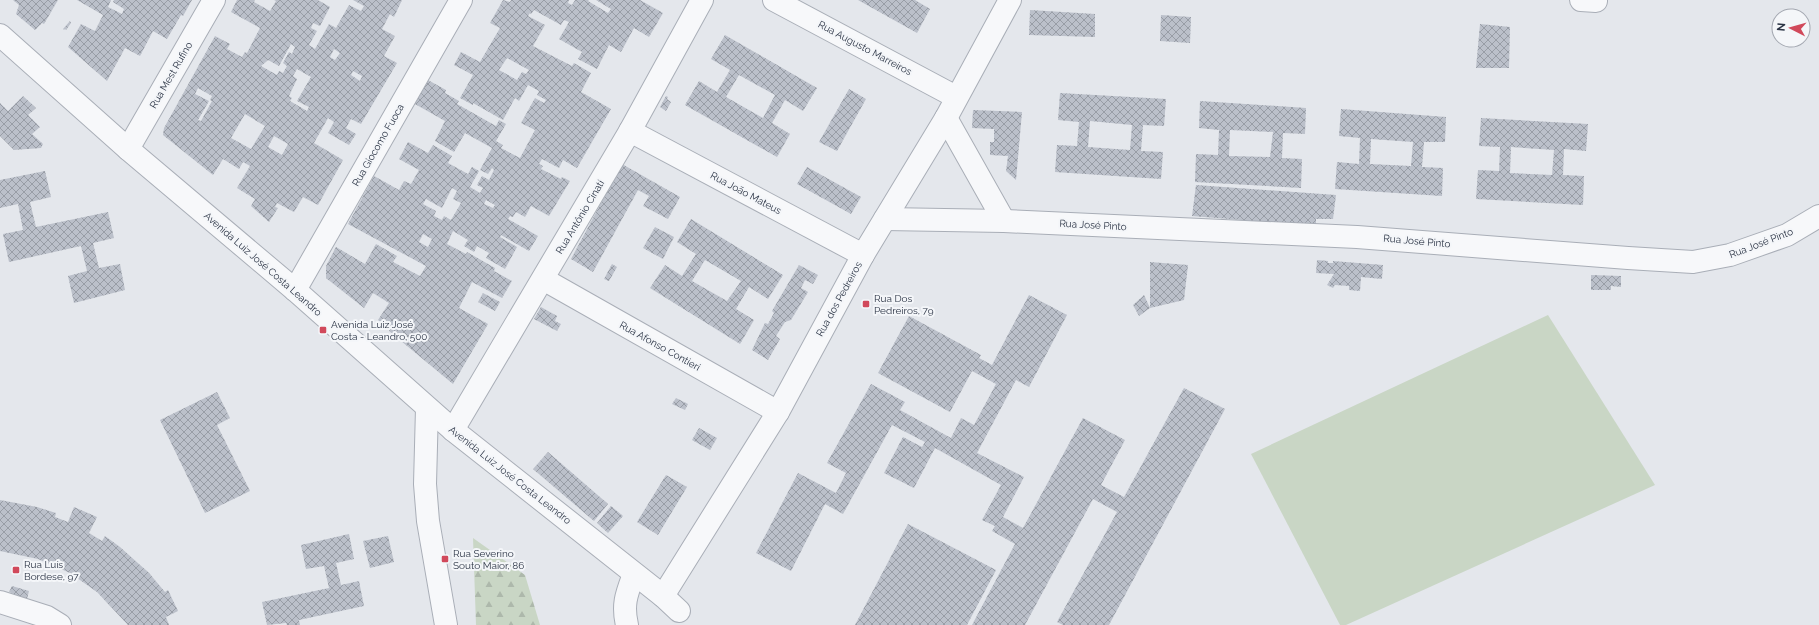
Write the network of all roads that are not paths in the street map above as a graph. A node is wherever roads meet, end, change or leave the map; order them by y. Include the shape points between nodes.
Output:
1 (214, 0) edge
2 (461, 0) edge
3 (702, 0) edge
4 (774, 0) edge
5 (1010, 0) edge
6 (1581, 0) edge
7 (1596, 0) edge
8 (0, 35) edge
9 (956, 97) junction
10 (946, 118) junction
11 (630, 131) junction
12 (128, 149) junction
13 (1819, 216) edge
14 (885, 219) junction
15 (1004, 221) junction
16 (862, 256) junction
17 (543, 280) junction
18 (295, 290) junction
19 (427, 408) junction
20 (778, 412) junction
21 (453, 430) junction
22 (634, 574) junction
23 (663, 596) junction
24 (0, 602) edge
25 (679, 611) dead end
26 (60, 625) edge
27 (446, 625) edge
28 (627, 625) edge

1 - 12 street, Rua Mest Rufino
2 - 18 street, Rua Giocomo Fuoca
3 - 11 street, Rua Antônio Cinati
4 - 9 street, Rua Augusto Marreiros
5 - 9 street, Rua dos Pedreiros
6 - 7 street
8 - 12 street, Avenida Luiz José Costa Leandro
9 - 10 street, Rua dos Pedreiros
10 - 14 street, Rua dos Pedreiros
10 - 15 street
11 - 16 street, Rua João Mateus
11 - 17 street, Rua Antônio Cinati
12 - 18 street, Avenida Luiz José Costa Leandro
13 - 15 street, Rua José Pinto via 1787,235 1730,256 1693,262 1357,236
14 - 15 street, Rua José Pinto
14 - 16 street, Rua dos Pedreiros
16 - 20 street, Rua dos Pedreiros
17 - 20 street, Rua Afonso Contieri
17 - 21 street, Rua Antônio Cinati
18 - 19 street, Avenida Luiz José Costa Leandro
19 - 21 street, Avenida Luiz José Costa Leandro
19 - 27 street via 428,521
20 - 23 street, Rua dos Pedreiros
21 - 22 street, Avenida Luiz José Costa Leandro
22 - 23 street, Avenida Luiz José Costa Leandro
22 - 28 street via 624,612
23 - 25 street, Avenida Luiz José Costa Leandro
24 - 26 street via 47,617

